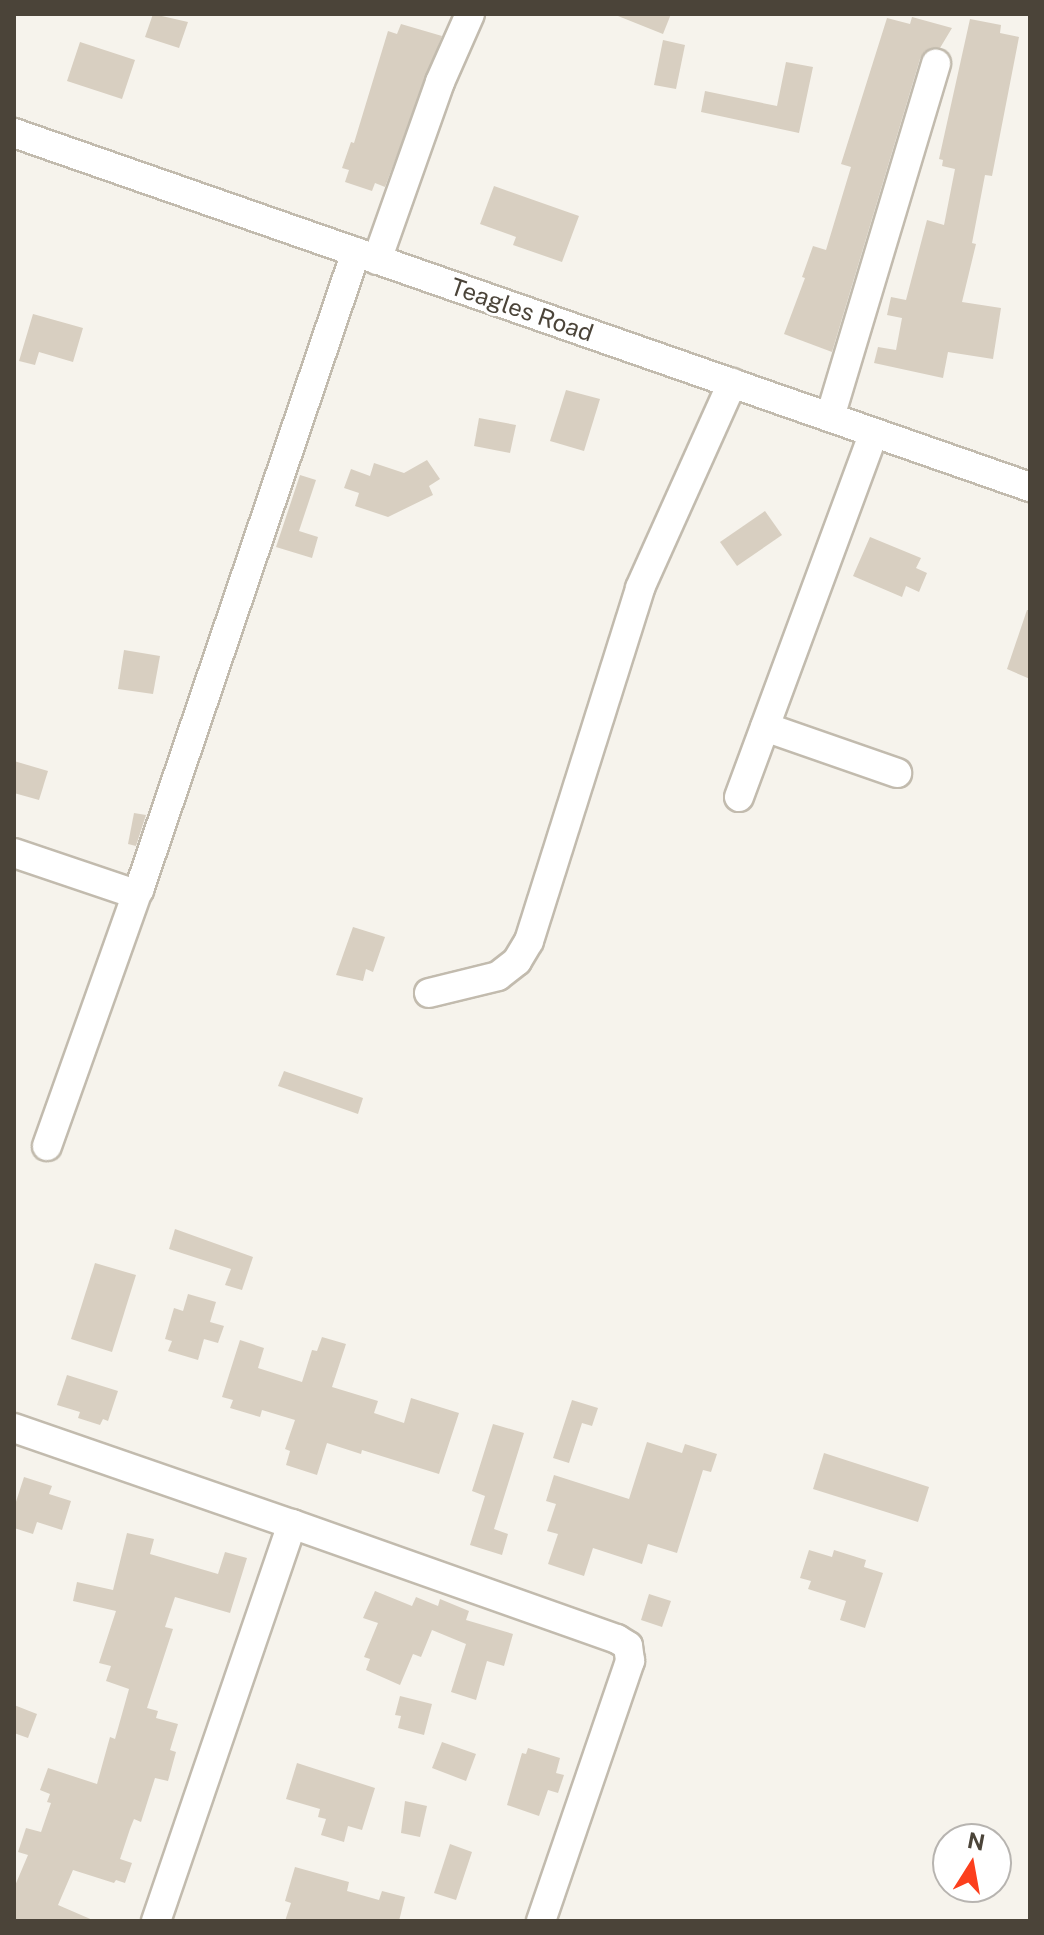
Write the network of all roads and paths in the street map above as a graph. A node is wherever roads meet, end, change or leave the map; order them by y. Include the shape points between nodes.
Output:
1 (470, 14) edge
2 (936, 64) dead end
3 (14, 133) edge
4 (367, 256) junction
5 (732, 383) junction
6 (830, 417) junction
7 (874, 433) junction
8 (1030, 487) edge
9 (765, 727) junction
10 (897, 773) dead end
11 (739, 797) dead end
12 (14, 853) edge
13 (137, 893) junction
14 (429, 993) dead end
15 (47, 1146) dead end
16 (14, 1428) edge
17 (292, 1524) junction
18 (156, 1921) edge
19 (541, 1921) edge

1 - 4 street
2 - 6 street
3 - 4 street, Teagles Road
4 - 5 street, Teagles Road
4 - 13 street
5 - 6 street, Teagles Road
5 - 14 street via 640,588 529,941 517,961 498,976
6 - 7 street, Teagles Road
7 - 8 street, Teagles Road
7 - 9 street
9 - 10 street
9 - 11 street
12 - 13 street
13 - 15 street
16 - 17 street
17 - 18 street
17 - 19 street via 628,1646 630,1661

